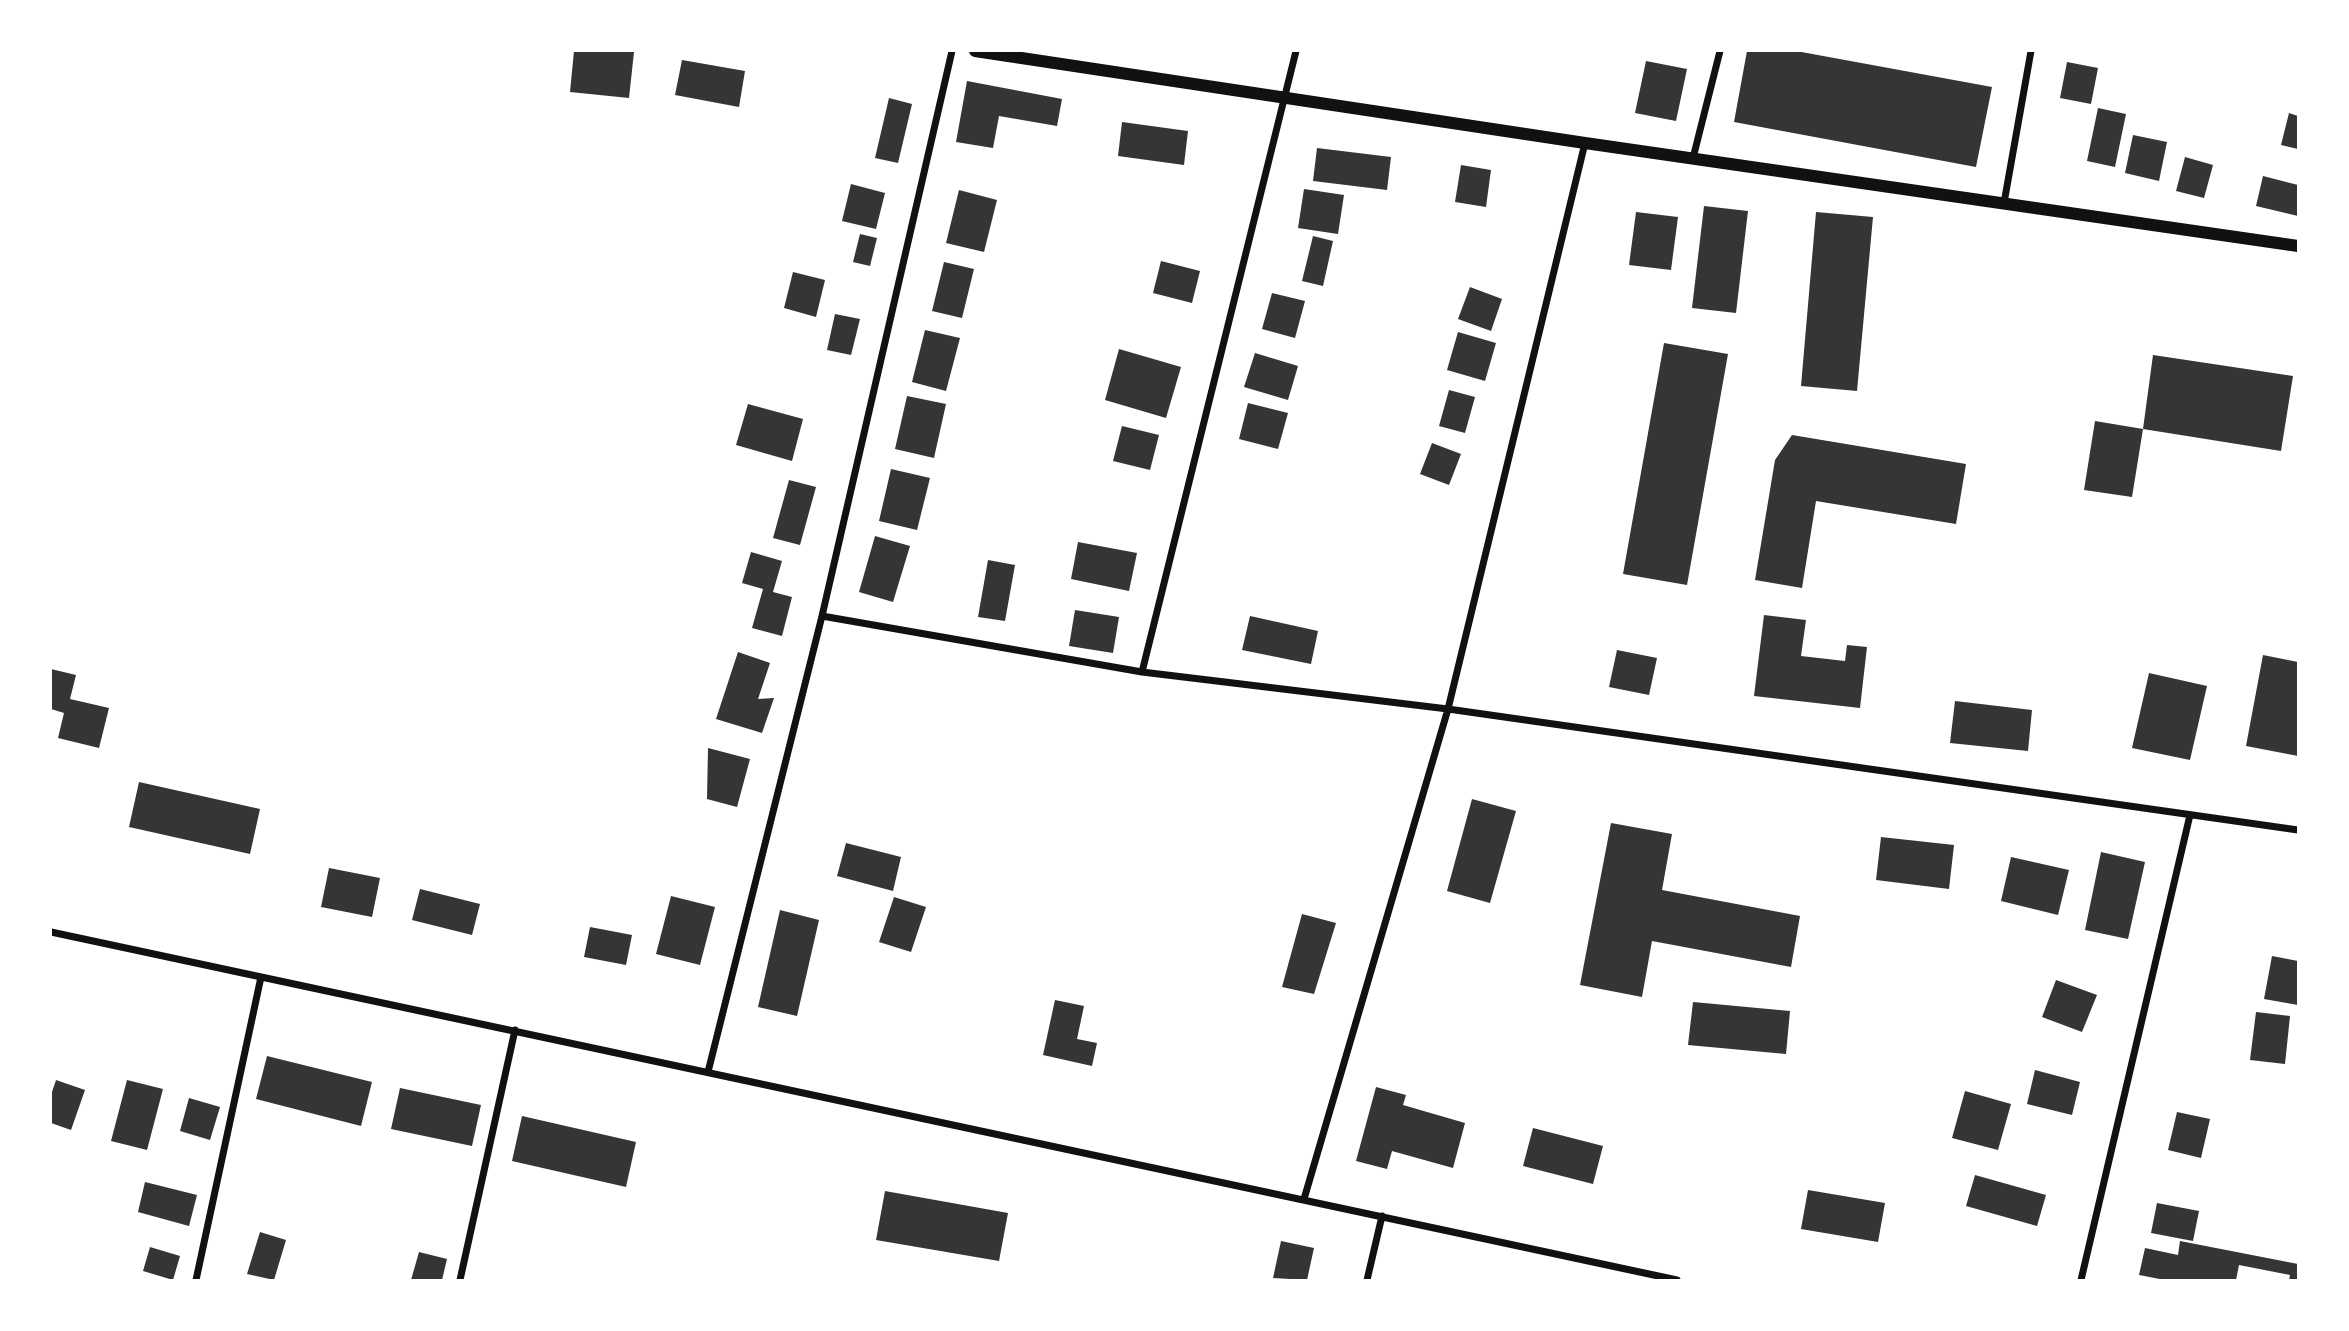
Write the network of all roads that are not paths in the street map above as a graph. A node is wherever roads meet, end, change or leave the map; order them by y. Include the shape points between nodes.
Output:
1 (952, 51) edge
2 (975, 51) edge
3 (1296, 51) edge
4 (1720, 51) edge
5 (2031, 51) edge
6 (1284, 99) junction
7 (1585, 143) junction
8 (1693, 159) junction
9 (2004, 203) junction
10 (2298, 246) edge
11 (822, 616) junction
12 (1142, 672) junction
13 (1448, 709) junction
14 (2190, 815) junction
15 (2298, 830) edge
16 (51, 932) edge
17 (261, 977) junction
18 (515, 1030) junction
19 (708, 1072) junction
20 (1304, 1199) junction
21 (1382, 1216) junction
22 (196, 1280) edge
23 (460, 1280) edge
24 (1367, 1280) edge
25 (1676, 1280) edge
26 (2081, 1280) edge

1 - 11 street
2 - 6 street
3 - 6 street
4 - 8 street
5 - 9 street
6 - 7 street
6 - 12 street
7 - 8 street
7 - 13 street
8 - 9 street
9 - 10 street
11 - 12 street
11 - 19 street
12 - 13 street
13 - 14 street
13 - 20 street
14 - 15 street
14 - 26 street
16 - 17 street
17 - 18 street
17 - 22 street
18 - 19 street
18 - 23 street
19 - 20 street
20 - 21 street
21 - 24 street
21 - 25 street

